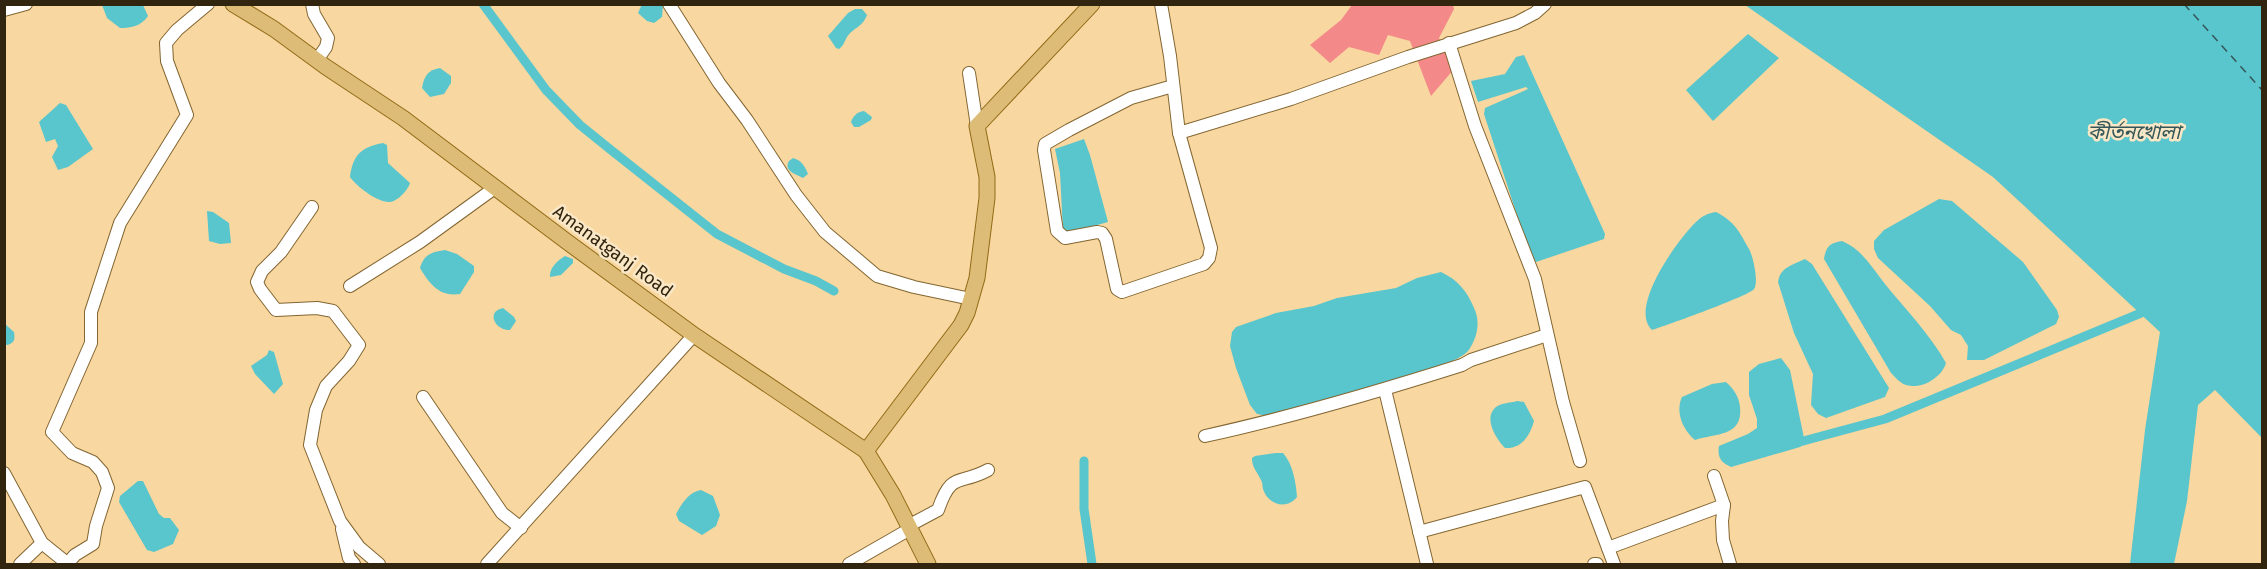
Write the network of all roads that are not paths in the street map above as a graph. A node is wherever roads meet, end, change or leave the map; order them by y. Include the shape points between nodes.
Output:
1 (26, 4) edge
2 (208, 4) edge
3 (233, 4) edge
4 (312, 4) edge
5 (669, 4) edge
6 (1092, 4) edge
7 (1161, 4) edge
8 (1545, 4) edge
9 (4, 10) edge
10 (1449, 44) junction
11 (316, 60) junction
12 (969, 73) dead end
13 (1173, 86) junction
14 (977, 126) junction
15 (1179, 133) junction
16 (496, 188) junction
17 (312, 207) dead end
18 (350, 286) dead end
19 (971, 299) junction
20 (694, 335) junction
21 (1547, 335) junction
22 (1385, 390) junction
23 (423, 397) dead end
24 (1205, 436) dead end
25 (866, 451) junction
26 (1580, 461) dead end
27 (988, 470) dead end
28 (4, 473) edge
29 (1714, 476) dead end
30 (1724, 505) junction
31 (340, 521) junction
32 (909, 527) junction
33 (521, 528) junction
34 (1419, 532) junction
35 (42, 543) junction
36 (1608, 548) junction
37 (20, 564) edge
38 (68, 564) edge
39 (354, 564) edge
40 (379, 564) edge
41 (487, 564) edge
42 (849, 564) edge
43 (928, 564) edge
44 (1427, 564) edge
45 (1614, 564) edge
46 (1730, 564) edge

1 - 9 street
2 - 38 street via 166,43 167,61 187,115 120,223 91,312 91,344 52,432 72,453 93,462 102,471 108,488 93,544
3 - 11 main road, Amanatganj Road
4 - 11 street via 328,38
5 - 19 street via 719,83 825,232 877,276
6 - 14 main road
7 - 13 street
8 - 10 street via 1516,23
10 - 15 street
10 - 21 street via 1475,126 1535,279
11 - 16 main road, Amanatganj Road via 404,118
12 - 14 street
13 - 15 street
13 - 15 street via 1131,98 1045,144 1057,231 1065,238 1102,233 1122,292 1204,264 1209,258 1210,248
14 - 19 main road via 987,198 981,257
16 - 18 street
16 - 20 main road, Amanatganj Road
17 - 31 street via 257,282 276,310 333,311 359,345 326,386 316,410 310,445
19 - 25 main road via 961,325
20 - 25 main road, Amanatganj Road
20 - 33 street
21 - 22 street
21 - 26 street
22 - 24 street
22 - 34 street
23 - 33 street via 502,513
25 - 32 main road, Amanatganj Road
27 - 32 street via 946,488 938,510
28 - 35 street
29 - 30 street
30 - 36 street
30 - 46 street via 1723,540
31 - 39 street
31 - 40 street via 359,548
32 - 42 street
32 - 43 main road, Amanatganj Road
33 - 41 street
34 - 36 street via 1585,486
34 - 44 street
35 - 37 street
35 - 38 street
36 - 45 street

